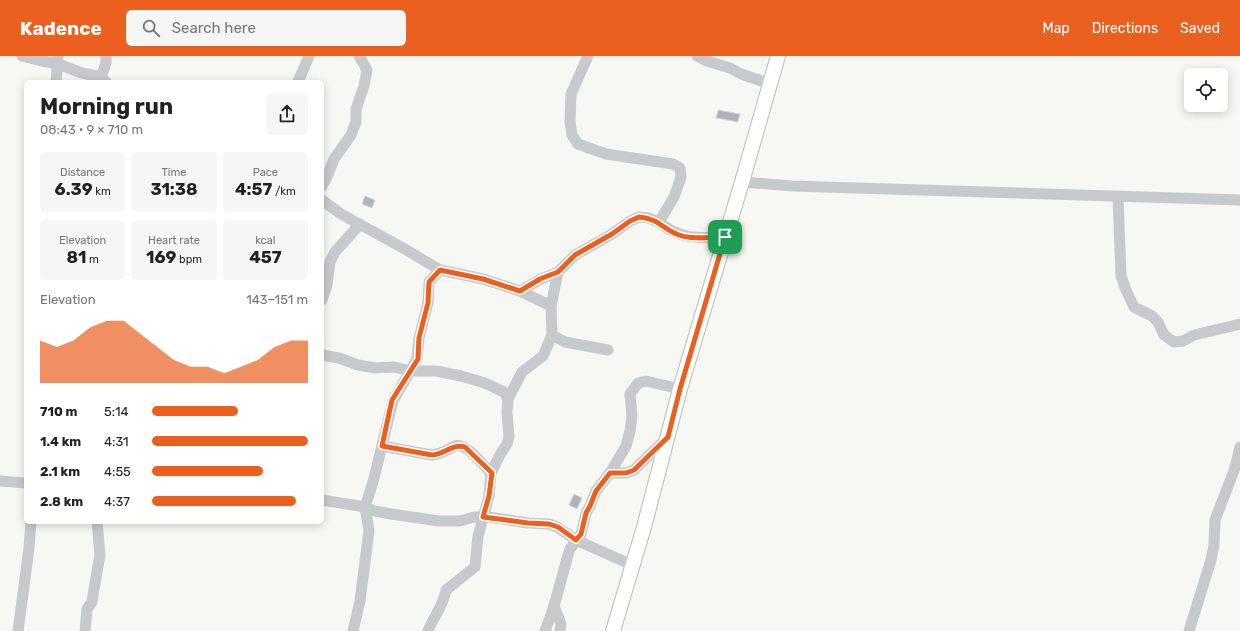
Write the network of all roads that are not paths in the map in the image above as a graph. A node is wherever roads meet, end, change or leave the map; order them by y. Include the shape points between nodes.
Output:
1 (22, 56) edge
2 (106, 56) edge
3 (309, 56) edge
4 (359, 56) edge
5 (588, 56) edge
6 (697, 56) edge
7 (778, 56) edge
8 (58, 60) edge
9 (104, 79) edge
10 (56, 80) edge
11 (299, 80) edge
12 (770, 84) junction
13 (324, 182) edge
14 (742, 182) junction
15 (1118, 197) junction
16 (1240, 200) edge
17 (324, 201) edge
18 (659, 222) junction
19 (360, 224) junction
20 (725, 237) junction
21 (440, 270) junction
22 (558, 272) junction
23 (520, 291) junction
24 (324, 292) edge
25 (551, 306) junction
26 (1240, 324) edge
27 (552, 335) junction
28 (608, 350) dead end
29 (324, 355) edge
30 (411, 371) junction
31 (680, 389) junction
32 (508, 399) junction
33 (668, 437) junction
34 (382, 446) junction
35 (1240, 447) edge
36 (492, 473) junction
37 (610, 473) junction
38 (0, 481) edge
39 (24, 483) edge
40 (324, 500) edge
41 (365, 507) junction
42 (483, 517) junction
43 (31, 524) edge
44 (97, 524) edge
45 (576, 540) junction
46 (632, 566) junction
47 (554, 606) junction
48 (18, 631) edge
49 (85, 631) edge
50 (353, 631) edge
51 (428, 631) edge
52 (545, 631) edge
53 (560, 631) edge
54 (613, 631) edge
55 (1189, 631) edge

1 - 8 street via 42,61
2 - 9 street
3 - 11 street
4 - 13 street via 367,70 356,110 356,122 351,135 334,159
5 - 18 street via 571,94 572,135 578,144 606,154 673,164 680,168 681,177 674,197
6 - 12 street
7 - 12 main road
8 - 9 street via 82,73
8 - 10 street
12 - 14 main road
14 - 15 street via 792,186
14 - 20 main road
15 - 16 street
15 - 26 street via 1122,276 1134,307 1152,316 1164,335 1174,342
17 - 19 street
18 - 20 street via 668,230 680,235 702,238
18 - 22 street via 639,217 630,221 575,255
19 - 21 street
19 - 24 street via 335,252 330,262
20 - 31 main road
21 - 23 street via 483,279
21 - 30 street via 429,282 418,359
22 - 23 street
22 - 25 street
23 - 25 street
25 - 27 street
27 - 28 street via 565,342
27 - 32 street via 543,356 522,372
29 - 30 street via 375,368 394,367
30 - 32 street via 449,373 485,383 504,392
30 - 34 street via 392,400
31 - 33 main road
31 - 37 street via 646,381 638,383 630,394 632,416 626,446
32 - 36 street via 509,436
33 - 37 street via 634,470
33 - 46 main road
34 - 36 street via 440,455 460,445
34 - 41 street
35 - 55 street via 1235,468 1215,520 1211,560
36 - 42 street
37 - 45 street via 596,491 586,513 581,534
38 - 39 street
40 - 41 street
41 - 42 street via 375,511 439,521
41 - 50 street via 369,530 360,601
42 - 45 street via 549,524 558,527
42 - 51 street via 475,567 446,590 444,600
43 - 48 street
44 - 49 street via 99,561 92,602 87,609
45 - 46 street
45 - 47 street via 570,549
46 - 54 main road
47 - 52 street
47 - 53 street via 561,624

